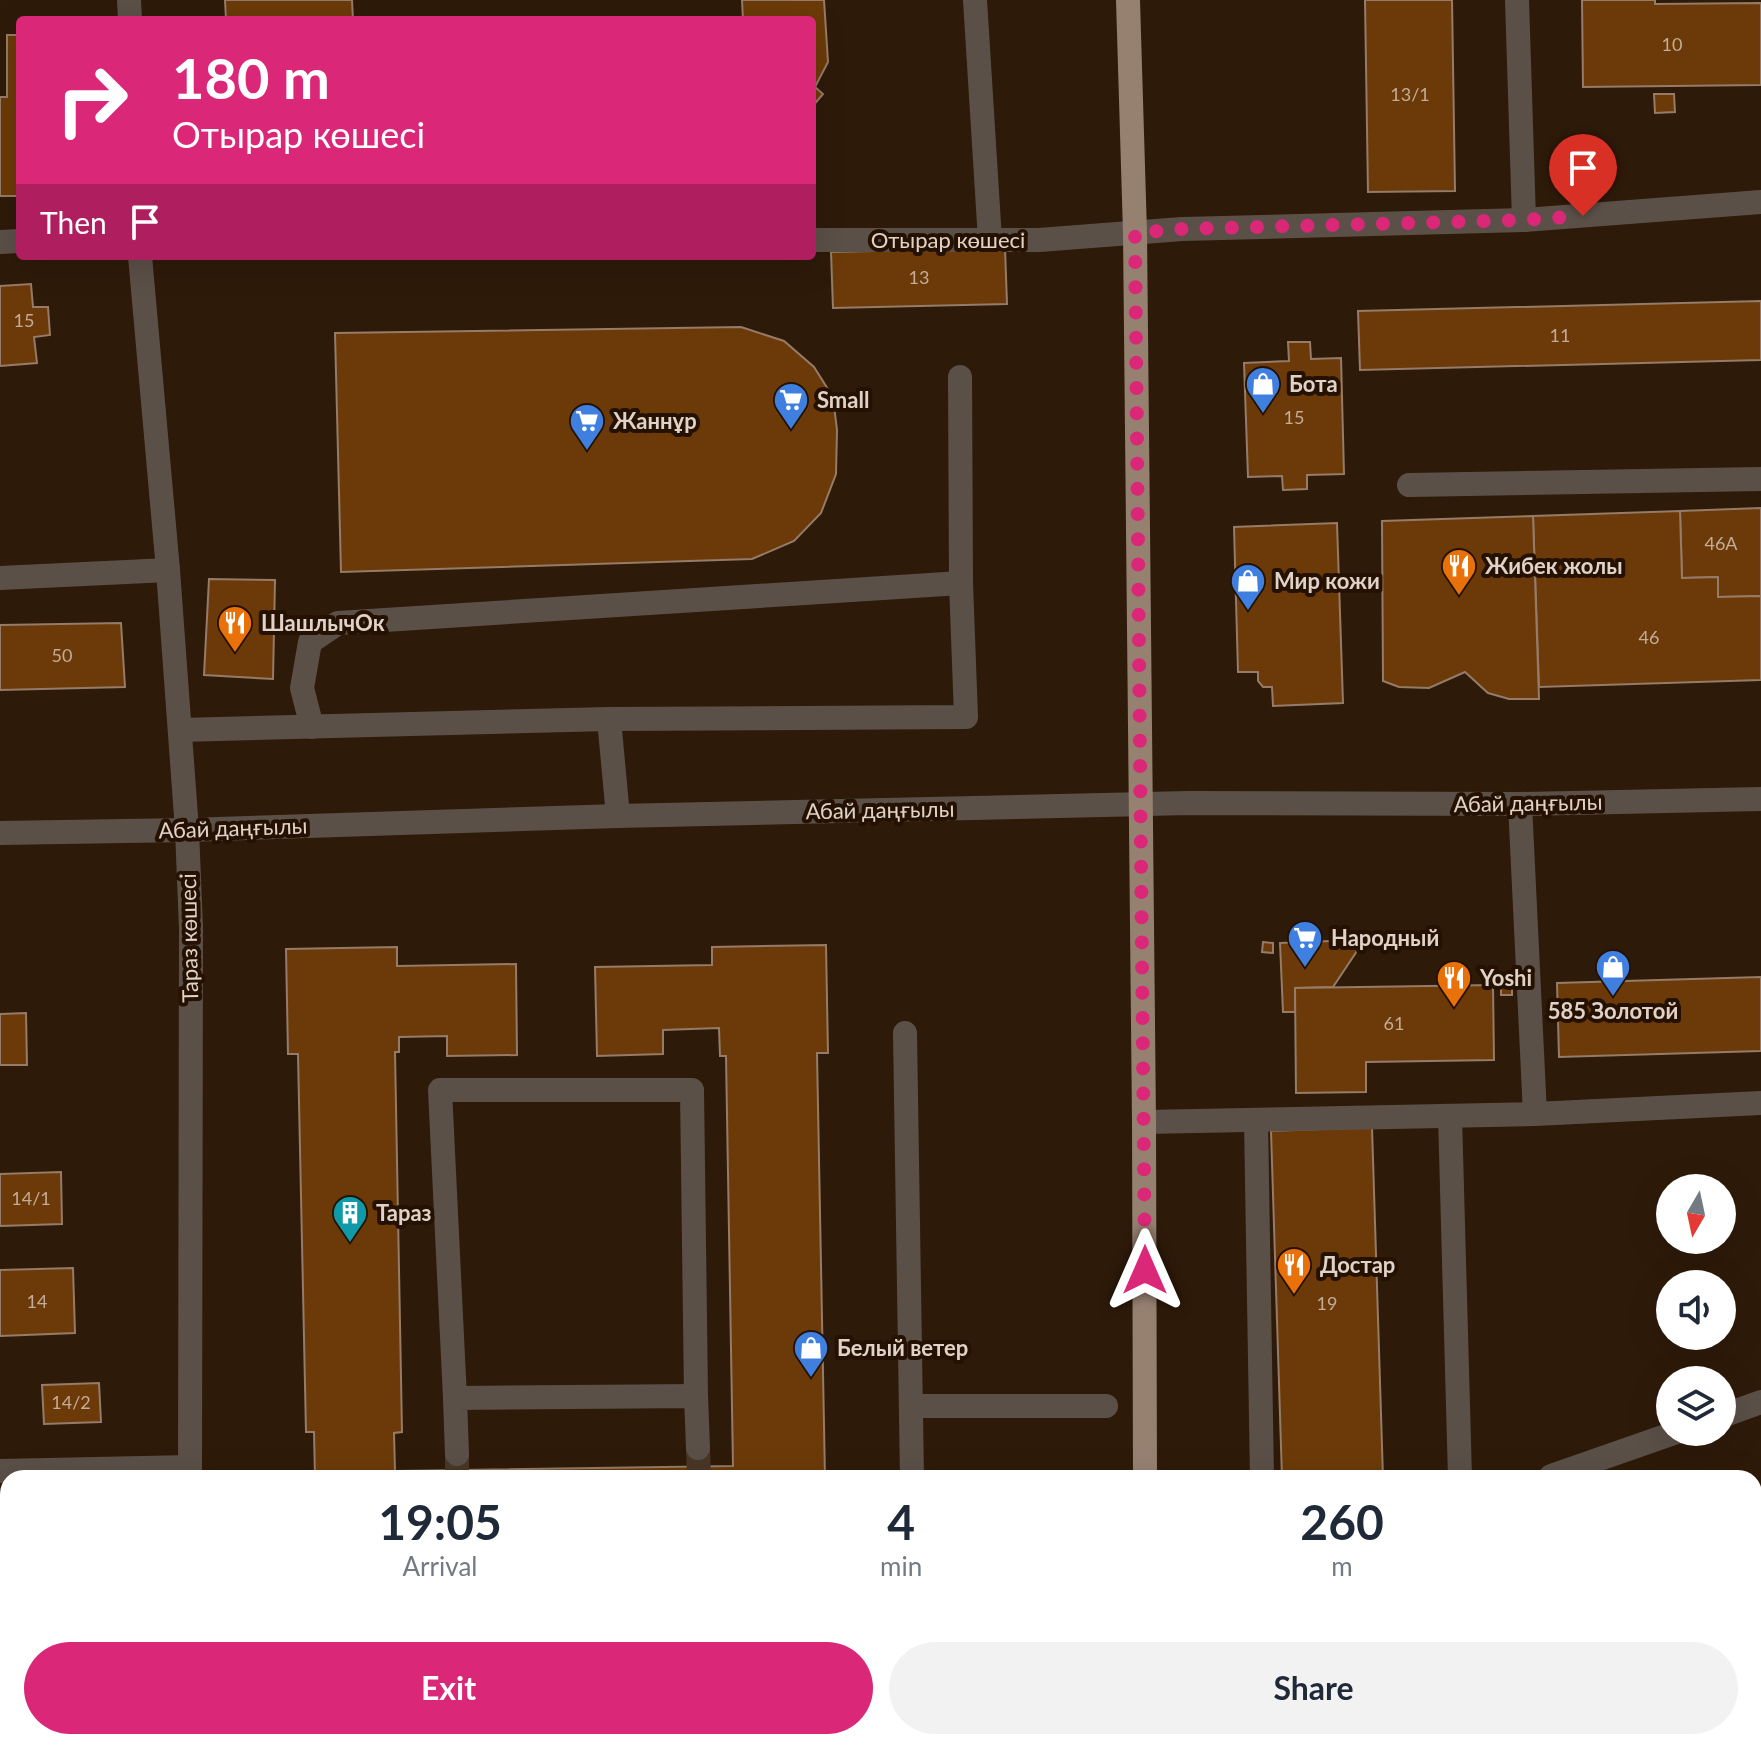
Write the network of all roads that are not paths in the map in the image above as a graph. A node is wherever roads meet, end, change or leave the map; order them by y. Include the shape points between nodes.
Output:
1 (975, 0) edge
2 (1128, 0) edge
3 (1517, 0) edge
4 (1761, 202) edge
5 (1524, 220) junction
6 (1135, 233) junction
7 (816, 240) edge
8 (990, 240) junction
9 (140, 260) edge
10 (960, 377) dead end
11 (1761, 479) edge
12 (1409, 485) dead end
13 (168, 570) junction
14 (0, 578) edge
15 (961, 583) junction
16 (609, 719) junction
17 (312, 727) junction
18 (180, 730) junction
19 (1761, 799) edge
20 (1520, 804) junction
21 (1140, 805) junction
22 (618, 816) junction
23 (187, 830) junction
24 (0, 833) edge
25 (905, 1033) dead end
26 (1761, 1103) edge
27 (1535, 1114) junction
28 (1450, 1116) junction
29 (1256, 1120) junction
30 (1144, 1122) junction
31 (696, 1396) junction
32 (455, 1398) junction
33 (1761, 1402) edge
34 (911, 1406) junction
35 (1106, 1406) dead end
36 (1736, 1411) edge
37 (1656, 1439) edge
38 (698, 1448) tunnel mouth
39 (457, 1454) tunnel mouth
40 (190, 1470) edge
41 (912, 1470) edge
42 (1145, 1470) edge
43 (1262, 1470) edge
44 (1460, 1470) edge
45 (1568, 1470) edge

1 - 8 street
2 - 6 main road
3 - 5 street
4 - 5 street
5 - 6 street
6 - 8 street, Отырар көшесі
6 - 21 main road
7 - 8 street, Отырар көшесі
9 - 13 street, Тараз көшесі
10 - 15 street
11 - 12 street
13 - 14 street
13 - 18 street, Тараз көшесі
15 - 16 street via 966,717
15 - 17 street via 338,623 310,642 302,688
16 - 17 street
16 - 22 street
17 - 18 street
18 - 23 street, Тараз көшесі
19 - 20 street, Абай даңғылы
20 - 21 street, Абай даңғылы
20 - 27 street
21 - 22 street, Абай даңғылы
21 - 30 main road
22 - 23 street, Абай даңғылы
23 - 24 street, Абай даңғылы
23 - 40 street, Тараз көшесі
25 - 34 street
26 - 27 street
27 - 28 street
28 - 29 street
28 - 44 street
29 - 30 street
29 - 43 street
30 - 42 main road
31 - 32 street
31 - 32 street via 692,1090 440,1090
31 - 38 street
32 - 39 street
33 - 36 street
34 - 35 street
34 - 41 street
37 - 45 street

